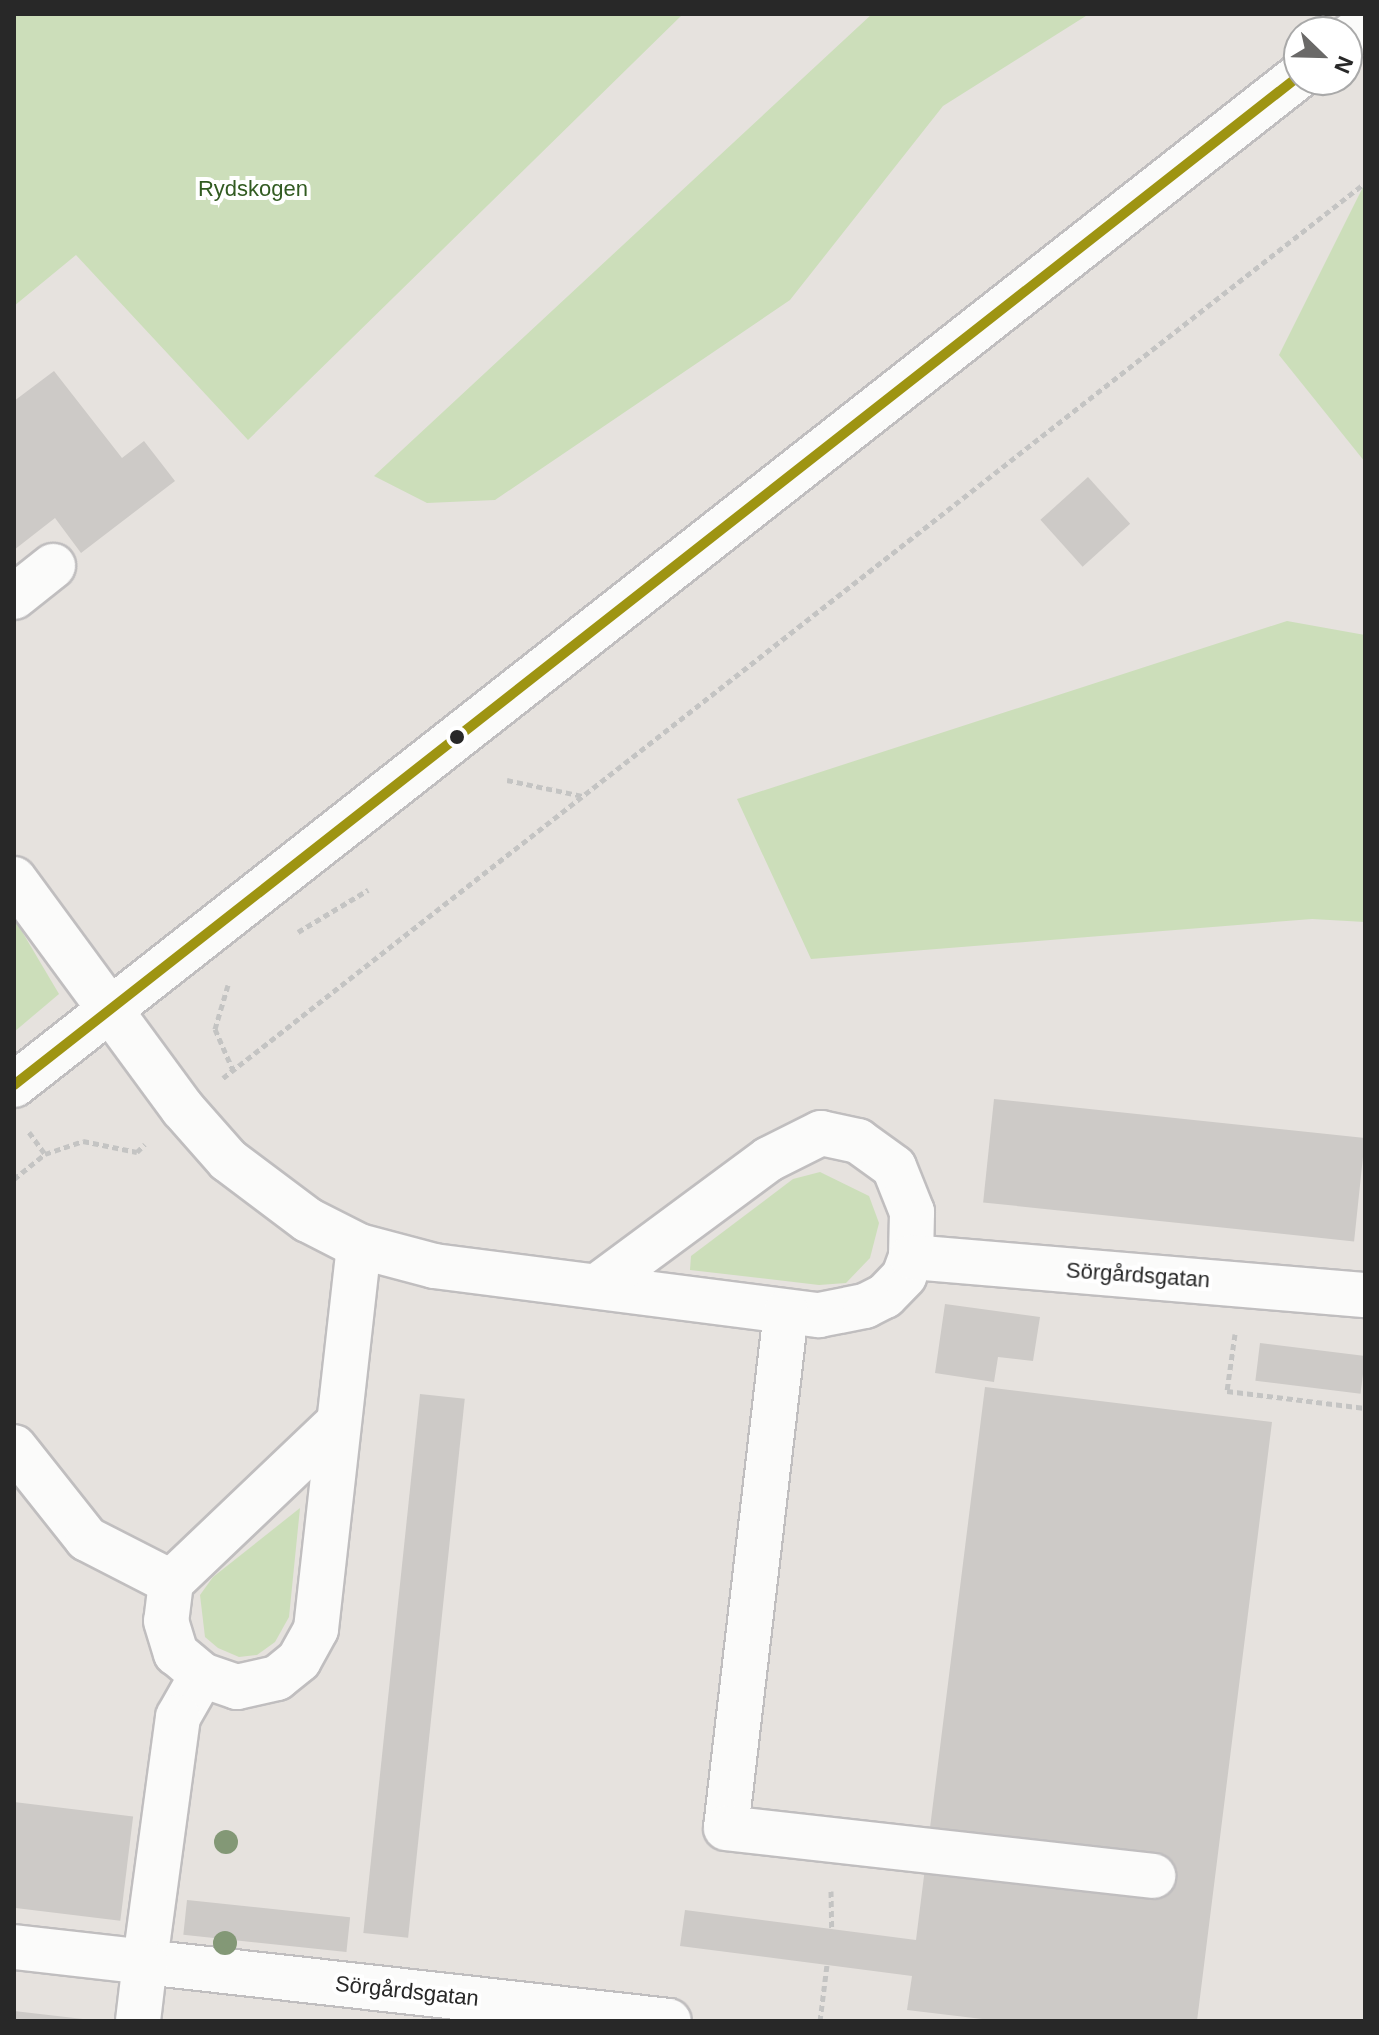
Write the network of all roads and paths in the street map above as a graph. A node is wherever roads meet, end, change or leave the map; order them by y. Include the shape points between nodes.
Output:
1 (1283, 89) edge
2 (1365, 183) edge
3 (53, 566) dead end
4 (14, 597) edge
5 (507, 780) dead end
6 (583, 796) junction
7 (14, 879) edge
8 (368, 890) dead end
9 (285, 939) dead end
10 (231, 982) dead end
11 (109, 1008) junction
12 (233, 1070) junction
13 (14, 1085) edge
14 (183, 1109) junction
15 (14, 1179) edge
16 (359, 1246) junction
17 (911, 1257) junction
18 (1241, 1281) junction
19 (600, 1284) junction
20 (1365, 1295) edge
21 (786, 1312) junction
22 (1365, 1408) edge
23 (336, 1425) junction
24 (14, 1447) edge
25 (171, 1582) junction
26 (202, 1675) junction
27 (1153, 1876) dead end
28 (14, 1947) edge
29 (145, 1962) junction
30 (827, 1965) dead end
31 (138, 2021) edge
32 (669, 2021) edge
33 (820, 2021) edge

1 - 11 street
2 - 6 path
3 - 4 street
5 - 6 path
6 - 12 path
7 - 11 street
8 - 9 path
10 - 12 path via 223,992 215,1029
11 - 13 street
11 - 14 street
12 - 14 path
14 - 15 path via 137,1152 83,1141 45,1154
14 - 16 street via 228,1160 270,1195
16 - 19 street via 434,1266
16 - 23 street
17 - 18 street, Sörgårdsgatan
17 - 19 street via 912,1212 894,1167 858,1141 821,1133 769,1159
17 - 21 street via 904,1276 885,1296 865,1306 844,1313
18 - 20 street, Sörgårdsgatan
18 - 22 path via 1227,1391
19 - 21 street
21 - 27 street via 726,1828
23 - 25 street
23 - 26 street via 316,1629 299,1660 277,1678 237,1687
24 - 25 street via 87,1539
25 - 26 street via 166,1621 176,1653
26 - 29 street via 178,1717
28 - 29 street, Sörgårdsgatan
29 - 31 street
29 - 32 street, Sörgårdsgatan
30 - 33 path

